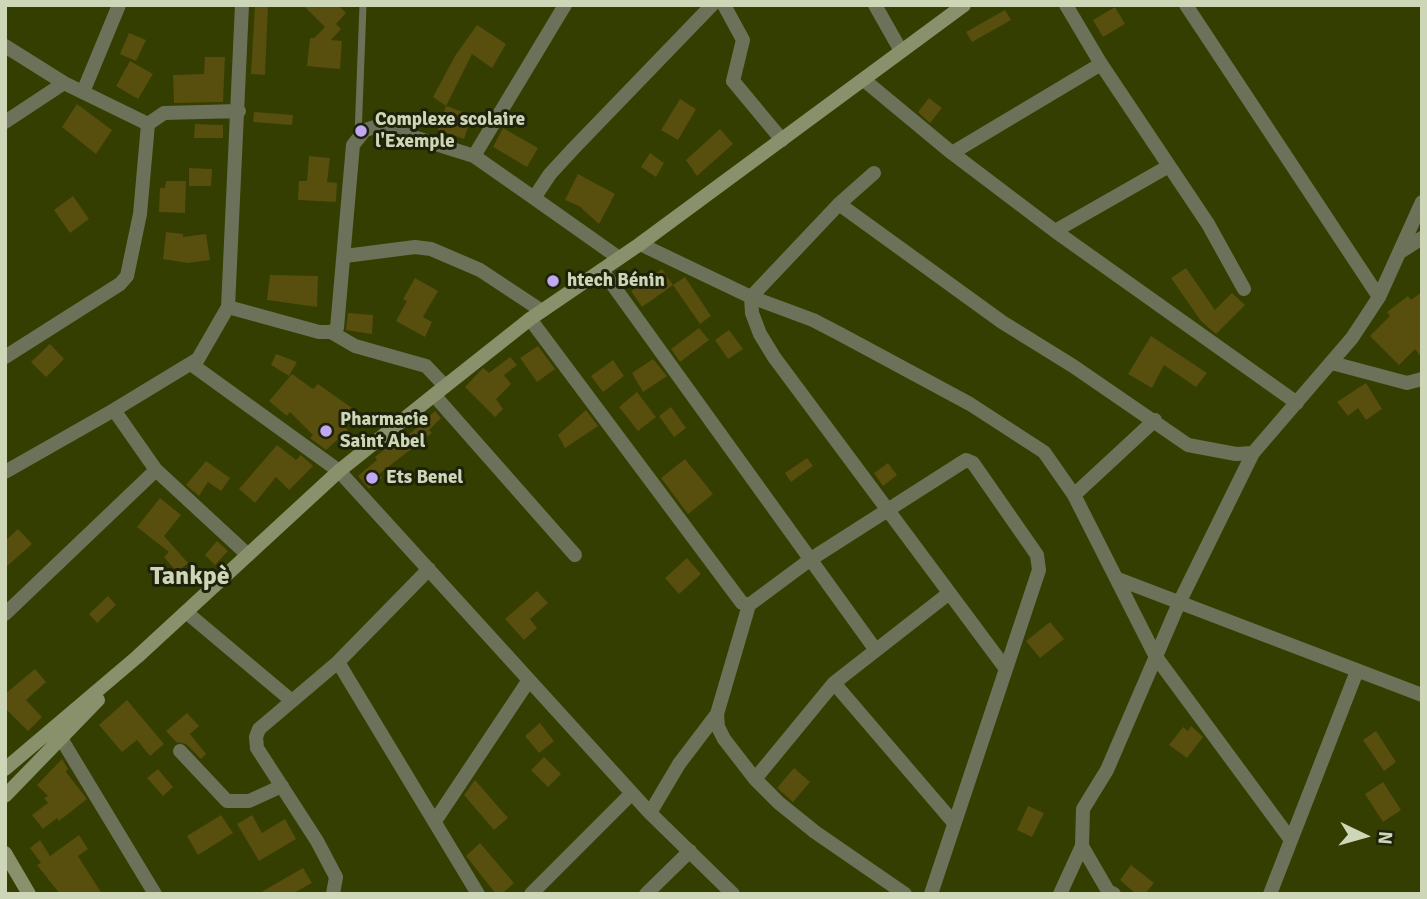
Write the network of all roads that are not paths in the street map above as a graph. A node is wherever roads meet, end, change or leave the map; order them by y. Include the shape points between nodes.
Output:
1 (119, 5) edge
2 (242, 5) edge
3 (363, 5) edge
4 (565, 5) edge
5 (712, 5) edge
6 (724, 5) edge
7 (875, 5) edge
8 (964, 5) edge
9 (1066, 5) edge
10 (1186, 5) edge
11 (5, 46) edge
12 (901, 51) junction
13 (1101, 64) junction
14 (864, 80) junction
15 (64, 83) junction
16 (83, 92) junction
17 (239, 111) junction
18 (5, 122) edge
19 (148, 124) junction
20 (358, 136) junction
21 (782, 141) junction
22 (952, 153) junction
23 (474, 156) junction
24 (1169, 166) junction
25 (874, 173) dead end
26 (534, 198) junction
27 (1422, 202) edge
28 (839, 204) junction
29 (1055, 231) junction
30 (1422, 238) edge
31 (640, 244) junction
32 (1399, 253) junction
33 (345, 256) junction
34 (619, 258) junction
35 (602, 270) junction
36 (1244, 289) dead end
37 (751, 297) junction
38 (1379, 297) junction
39 (228, 307) junction
40 (536, 315) junction
41 (331, 332) junction
42 (5, 357) edge
43 (191, 363) junction
44 (1332, 363) junction
45 (1422, 379) edge
46 (439, 390) junction
47 (1297, 403) junction
48 (114, 410) junction
49 (1155, 420) junction
50 (1253, 453) junction
51 (156, 470) junction
52 (339, 471) junction
53 (5, 472) edge
54 (1074, 495) junction
55 (886, 511) junction
56 (248, 555) junction
57 (575, 555) dead end
58 (811, 559) junction
59 (429, 569) junction
60 (1118, 579) junction
61 (948, 594) junction
62 (1179, 603) junction
63 (749, 605) junction
64 (186, 611) junction
65 (5, 614) edge
66 (875, 649) junction
67 (136, 657) junction
68 (1156, 657) junction
69 (338, 662) junction
70 (1006, 668) junction
71 (1357, 671) junction
72 (529, 680) junction
73 (834, 683) junction
74 (1422, 695) edge
75 (292, 701) junction
76 (717, 713) junction
77 (62, 740) junction
78 (180, 751) dead end
79 (5, 769) edge
80 (755, 779) junction
81 (282, 786) junction
82 (632, 793) junction
83 (5, 796) edge
84 (650, 813) junction
85 (435, 821) junction
86 (954, 823) junction
87 (1291, 840) junction
88 (1082, 846) junction
89 (690, 851) junction
90 (5, 853) edge
91 (1107, 893) edge
92 (29, 894) edge
93 (155, 894) edge
94 (333, 894) edge
95 (478, 894) edge
96 (531, 894) edge
97 (646, 894) edge
98 (733, 894) edge
99 (905, 894) edge
100 (932, 894) edge
101 (1060, 894) edge
102 (1270, 894) edge

1 - 16 street
2 - 17 street
3 - 20 lane
4 - 23 street
5 - 26 street via 566,157
6 - 21 street via 743,40 733,81
7 - 12 street
8 - 12 street
9 - 13 street
10 - 38 street
11 - 15 street
12 - 14 street
13 - 22 street
13 - 24 street
14 - 21 street
14 - 22 street
15 - 16 street
15 - 18 street
16 - 19 street
17 - 19 street via 164,113
17 - 39 street
19 - 42 street via 140,214 127,276
20 - 23 street via 375,127
20 - 33 street
21 - 31 street
22 - 29 street
23 - 26 street
24 - 29 street
24 - 36 street
25 - 28 street
26 - 34 street
27 - 32 street
28 - 37 street
28 - 49 street via 1002,322
29 - 47 street
30 - 32 street
31 - 34 street
31 - 37 street
32 - 38 street
33 - 40 street via 431,249 480,271
33 - 41 street via 340,319
34 - 35 street
35 - 40 street
35 - 58 street
37 - 54 street via 813,320 970,404 1044,452
37 - 55 street via 760,334 774,357
38 - 44 street
39 - 41 street
39 - 43 street via 198,359
40 - 46 street
40 - 63 street via 742,603
41 - 46 street via 355,346 426,366
43 - 48 street
43 - 52 street
44 - 45 street via 1407,383
44 - 47 street
46 - 52 street
46 - 57 street
47 - 50 street
48 - 51 street
48 - 53 street
49 - 50 street via 1188,445
49 - 54 street
50 - 62 street
51 - 56 street
51 - 65 street
52 - 56 street
52 - 59 street
54 - 60 street
55 - 58 street
55 - 61 street
55 - 70 street via 959,463 973,463 1039,562 1038,577
56 - 64 street
58 - 63 street
58 - 66 street
59 - 69 street
59 - 72 street
60 - 62 street
60 - 68 street
61 - 66 street
61 - 70 street
62 - 68 street
62 - 71 street
63 - 76 street
64 - 67 street
64 - 75 street
66 - 73 street
67 - 77 street
67 - 79 street
68 - 87 street
68 - 88 street via 1107,770 1083,809
69 - 75 street
69 - 85 street
70 - 86 street
71 - 74 street
71 - 87 street
72 - 82 street
72 - 85 street
73 - 80 street
73 - 86 street
75 - 81 street via 259,729 256,737 257,748
76 - 80 street via 724,739
76 - 84 street
77 - 83 street
77 - 93 street
78 - 81 street via 226,801 249,801
80 - 99 street via 815,832
81 - 94 street via 336,877
82 - 84 street
82 - 96 street
84 - 89 street
85 - 95 street
86 - 100 street
87 - 102 street
88 - 91 street
88 - 101 street
89 - 97 street
89 - 98 street
90 - 92 street

